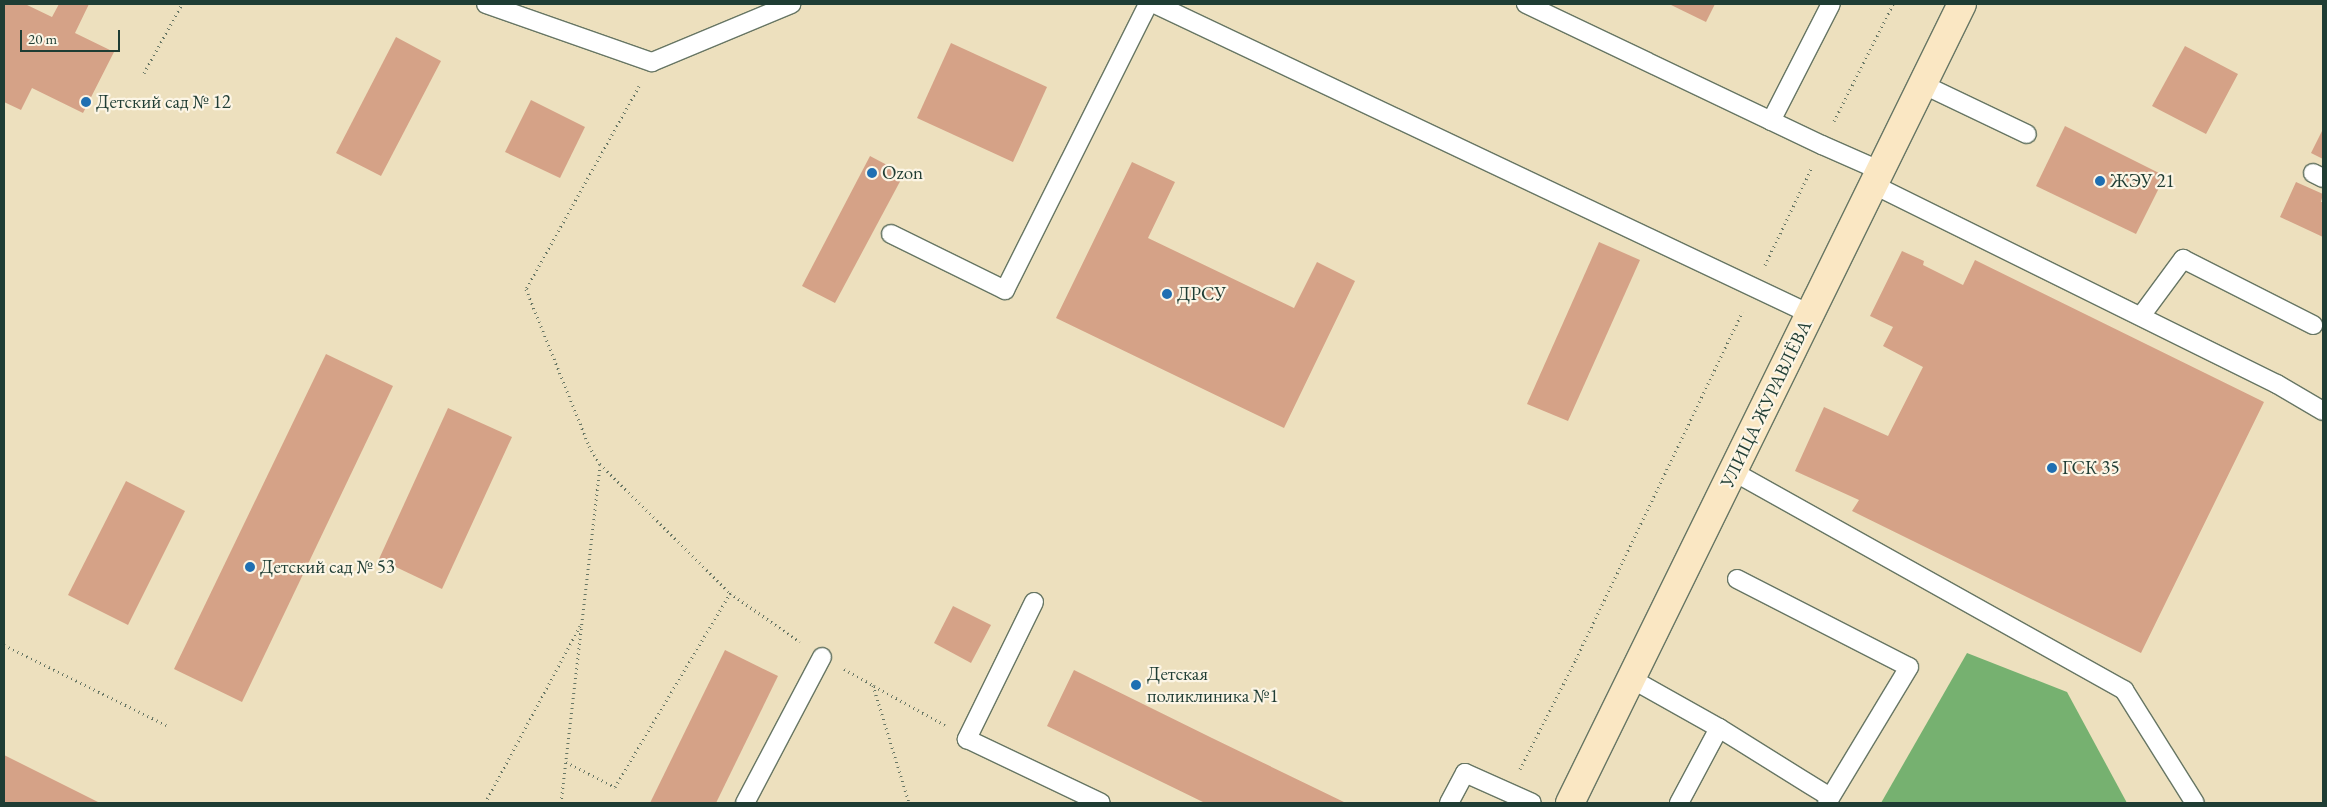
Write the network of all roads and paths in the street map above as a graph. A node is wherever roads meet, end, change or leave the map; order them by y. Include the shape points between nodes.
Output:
1 (182, 4) edge
2 (486, 4) edge
3 (791, 4) edge
4 (1148, 4) edge
5 (1155, 4) edge
6 (1526, 4) edge
7 (1831, 4) edge
8 (1893, 4) edge
9 (1962, 4) edge
10 (766, 10) edge
11 (652, 62) junction
12 (144, 73) dead end
13 (1922, 84) junction
14 (1771, 121) junction
15 (2027, 134) dead end
16 (1822, 145) junction
17 (1876, 177) junction
18 (890, 234) dead end
19 (1754, 287) junction
20 (1810, 314) junction
21 (2141, 316) junction
22 (2313, 325) dead end
23 (2323, 411) edge
24 (600, 464) junction
25 (1734, 472) junction
26 (1737, 579) dead end
27 (730, 593) junction
28 (1034, 602) dead end
29 (581, 624) junction
30 (4, 646) edge
31 (822, 657) junction
32 (1630, 678) junction
33 (873, 685) junction
34 (166, 725) dead end
35 (1719, 728) junction
36 (967, 739) junction
37 (566, 762) junction
38 (1508, 792) junction
39 (1828, 800) edge
40 (485, 803) edge
41 (561, 803) edge
42 (745, 803) edge
43 (909, 803) edge
44 (1101, 803) edge
45 (1449, 803) edge
46 (1532, 803) edge
47 (1570, 803) edge
48 (1679, 803) edge
49 (2195, 803) edge

1 - 12 path
2 - 11 lane
3 - 10 lane
4 - 18 lane via 1005,290
5 - 19 lane
6 - 14 lane
7 - 14 lane
8 - 16 path
9 - 13 street, УЛИЦА ЖУРАВЛЁВА
10 - 11 lane
11 - 24 path via 526,289 589,446
13 - 15 lane
13 - 17 street, УЛИЦА ЖУРАВЛЁВА
14 - 16 lane
16 - 17 lane
16 - 19 path
17 - 20 street, УЛИЦА ЖУРАВЛЁВА
17 - 21 lane
19 - 20 lane
19 - 38 path via 1576,659
20 - 25 street, УЛИЦА ЖУРАВЛЁВА
21 - 22 lane via 2183,260
21 - 23 lane via 2277,384
24 - 27 path
24 - 29 path
25 - 32 street, УЛИЦА ЖУРАВЛЁВА
25 - 49 lane via 2124,690
26 - 39 lane via 1910,667
27 - 31 path
27 - 37 path via 615,787
28 - 36 lane
29 - 37 path
29 - 40 path
30 - 34 path
31 - 33 path
31 - 42 lane
32 - 35 lane
32 - 47 street, УЛИЦА ЖУРАВЛЁВА
33 - 36 path
33 - 43 path
35 - 39 lane
35 - 48 lane
36 - 44 lane
37 - 41 path
38 - 45 lane via 1465,773
38 - 46 lane

